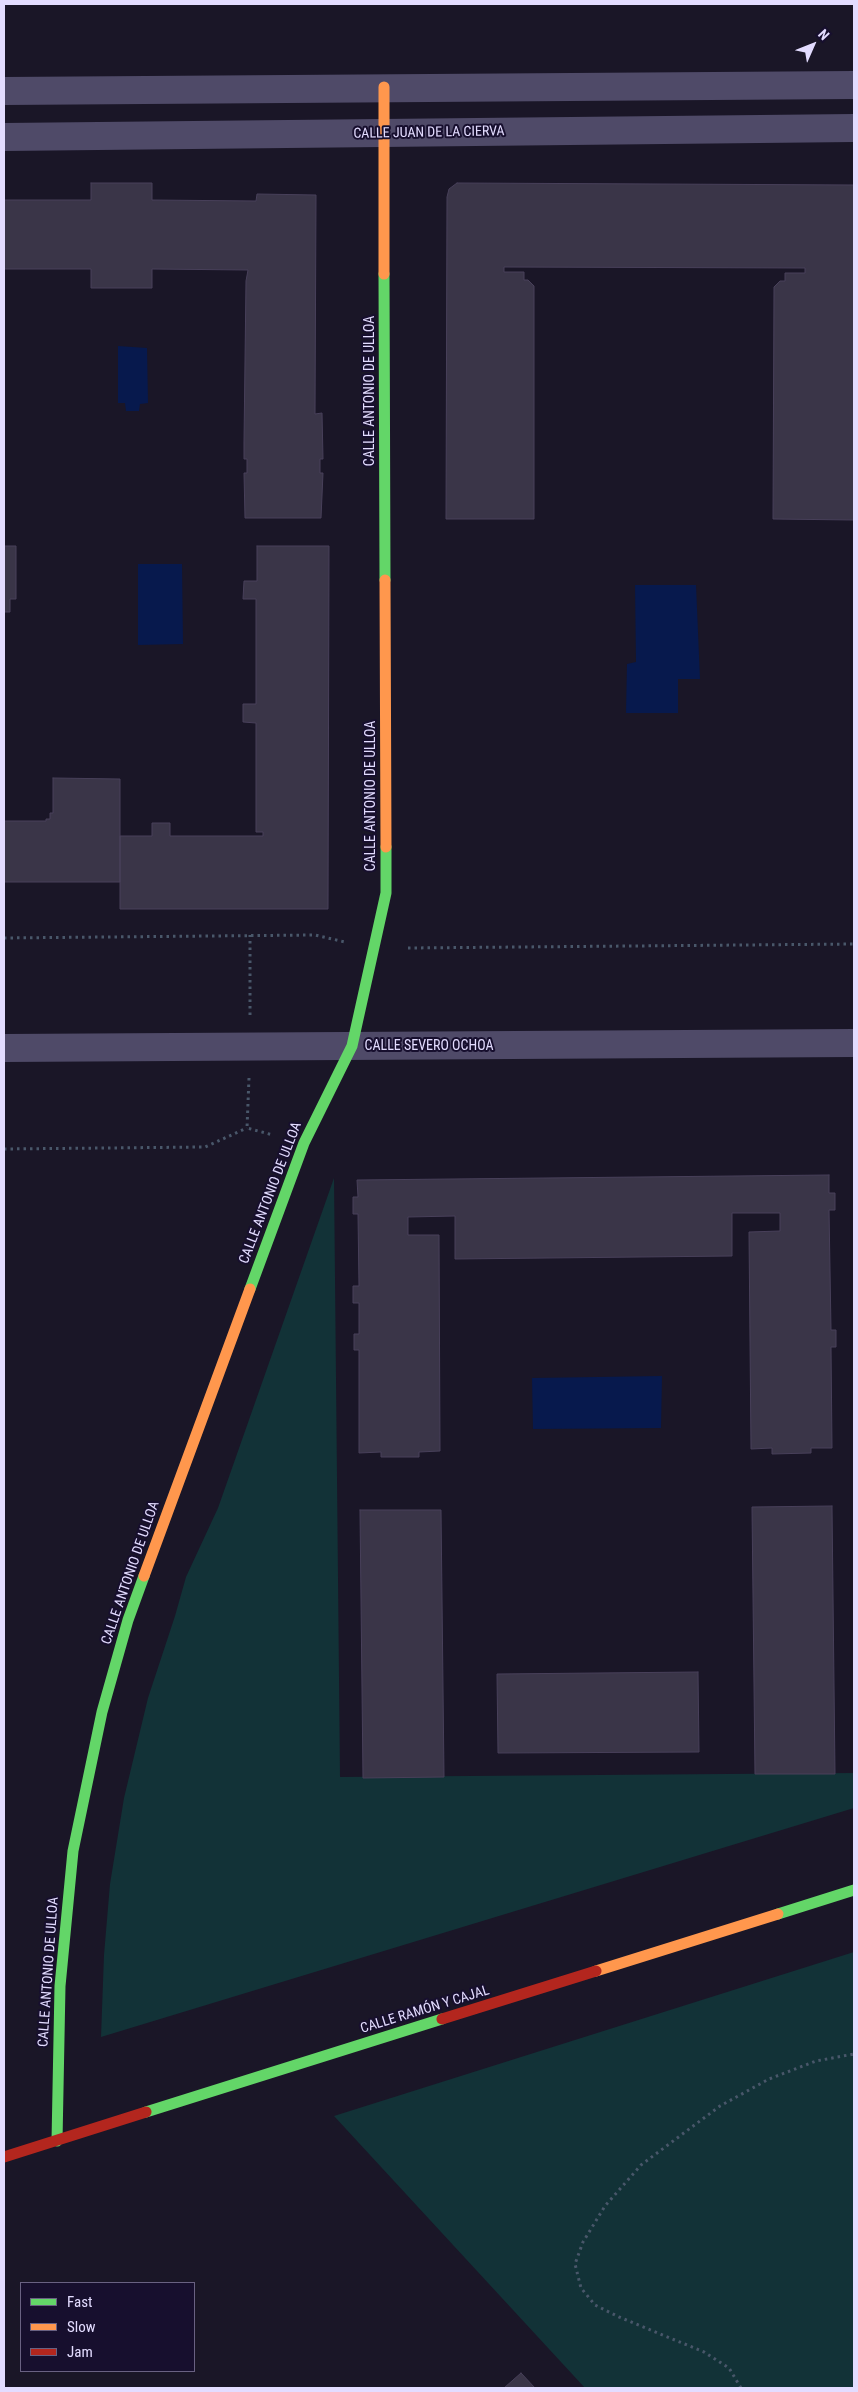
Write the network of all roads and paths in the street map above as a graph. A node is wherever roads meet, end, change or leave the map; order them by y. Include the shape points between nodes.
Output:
1 (854, 85) edge
2 (384, 88) junction
3 (4, 91) edge
4 (854, 128) edge
5 (385, 133) junction
6 (4, 137) edge
7 (4, 938) edge
8 (854, 944) edge
9 (375, 950) junction
10 (854, 1043) edge
11 (352, 1046) junction
12 (4, 1048) edge
13 (247, 1128) dead end
14 (4, 1149) edge
15 (854, 1890) edge
16 (854, 2054) edge
17 (57, 2141) junction
18 (4, 2157) edge
19 (741, 2388) edge

1 - 2 street
2 - 3 street
2 - 5 street, CALLE ANTONIO DE ULLOA
4 - 5 street, CALLE JUAN DE LA CIERVA
5 - 6 street, CALLE JUAN DE LA CIERVA
5 - 9 street, CALLE ANTONIO DE ULLOA via 386,893
7 - 9 path via 314,935
8 - 9 path via 444,946
9 - 11 street, CALLE ANTONIO DE ULLOA
10 - 11 street, CALLE SEVERO OCHOA
11 - 12 street, CALLE SEVERO OCHOA
11 - 17 street, CALLE ANTONIO DE ULLOA via 304,1144 128,1620 102,1712 73,1851 60,1986
13 - 14 path via 204,1147
15 - 17 street, CALLE RAMÓN Y CAJAL
16 - 19 path via 816,2061 768,2079 720,2106 640,2166 605,2206 583,2242 575,2264 581,2288 596,2304 619,2317 704,2352 729,2368
17 - 18 street, CALLE RAMÓN Y CAJAL

